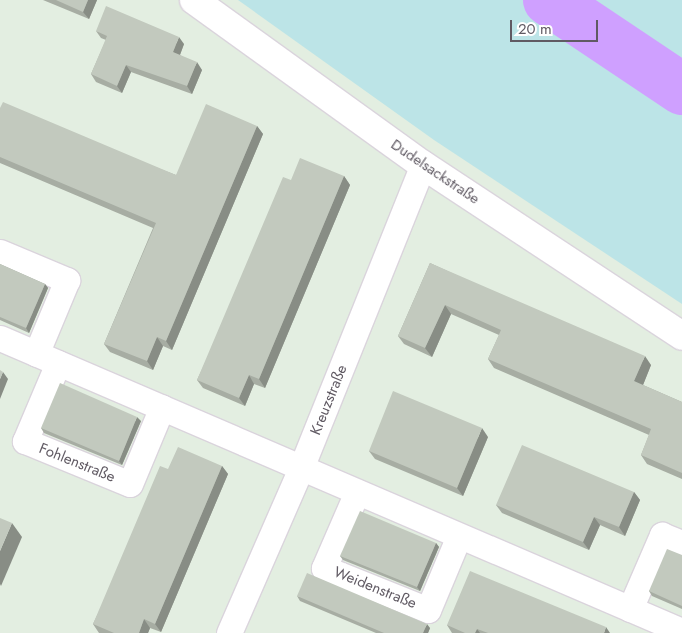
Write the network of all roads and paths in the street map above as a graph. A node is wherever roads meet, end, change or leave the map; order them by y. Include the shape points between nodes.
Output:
1 (194, 0) edge
2 (423, 165) junction
3 (0, 252) edge
4 (682, 336) edge
5 (0, 338) edge
6 (47, 358) junction
7 (162, 407) junction
8 (301, 468) junction
9 (357, 492) junction
10 (459, 536) junction
11 (682, 543) edge
12 (630, 609) junction
13 (682, 631) edge
14 (229, 633) edge

1 - 2 street, Dudelsackstraße
2 - 4 street, Dudelsackstraße
2 - 8 street, Kreuzstraße
3 - 6 street, Fohlenstraße via 67,280
5 - 6 street
6 - 7 street
6 - 7 street, Fohlenstraße via 25,441 130,484
7 - 8 street
8 - 9 street
8 - 14 street, Kreuzstraße
9 - 10 street
9 - 10 street, Weidenstraße via 324,568 428,610
10 - 12 street
11 - 12 street via 662,534
12 - 13 street

